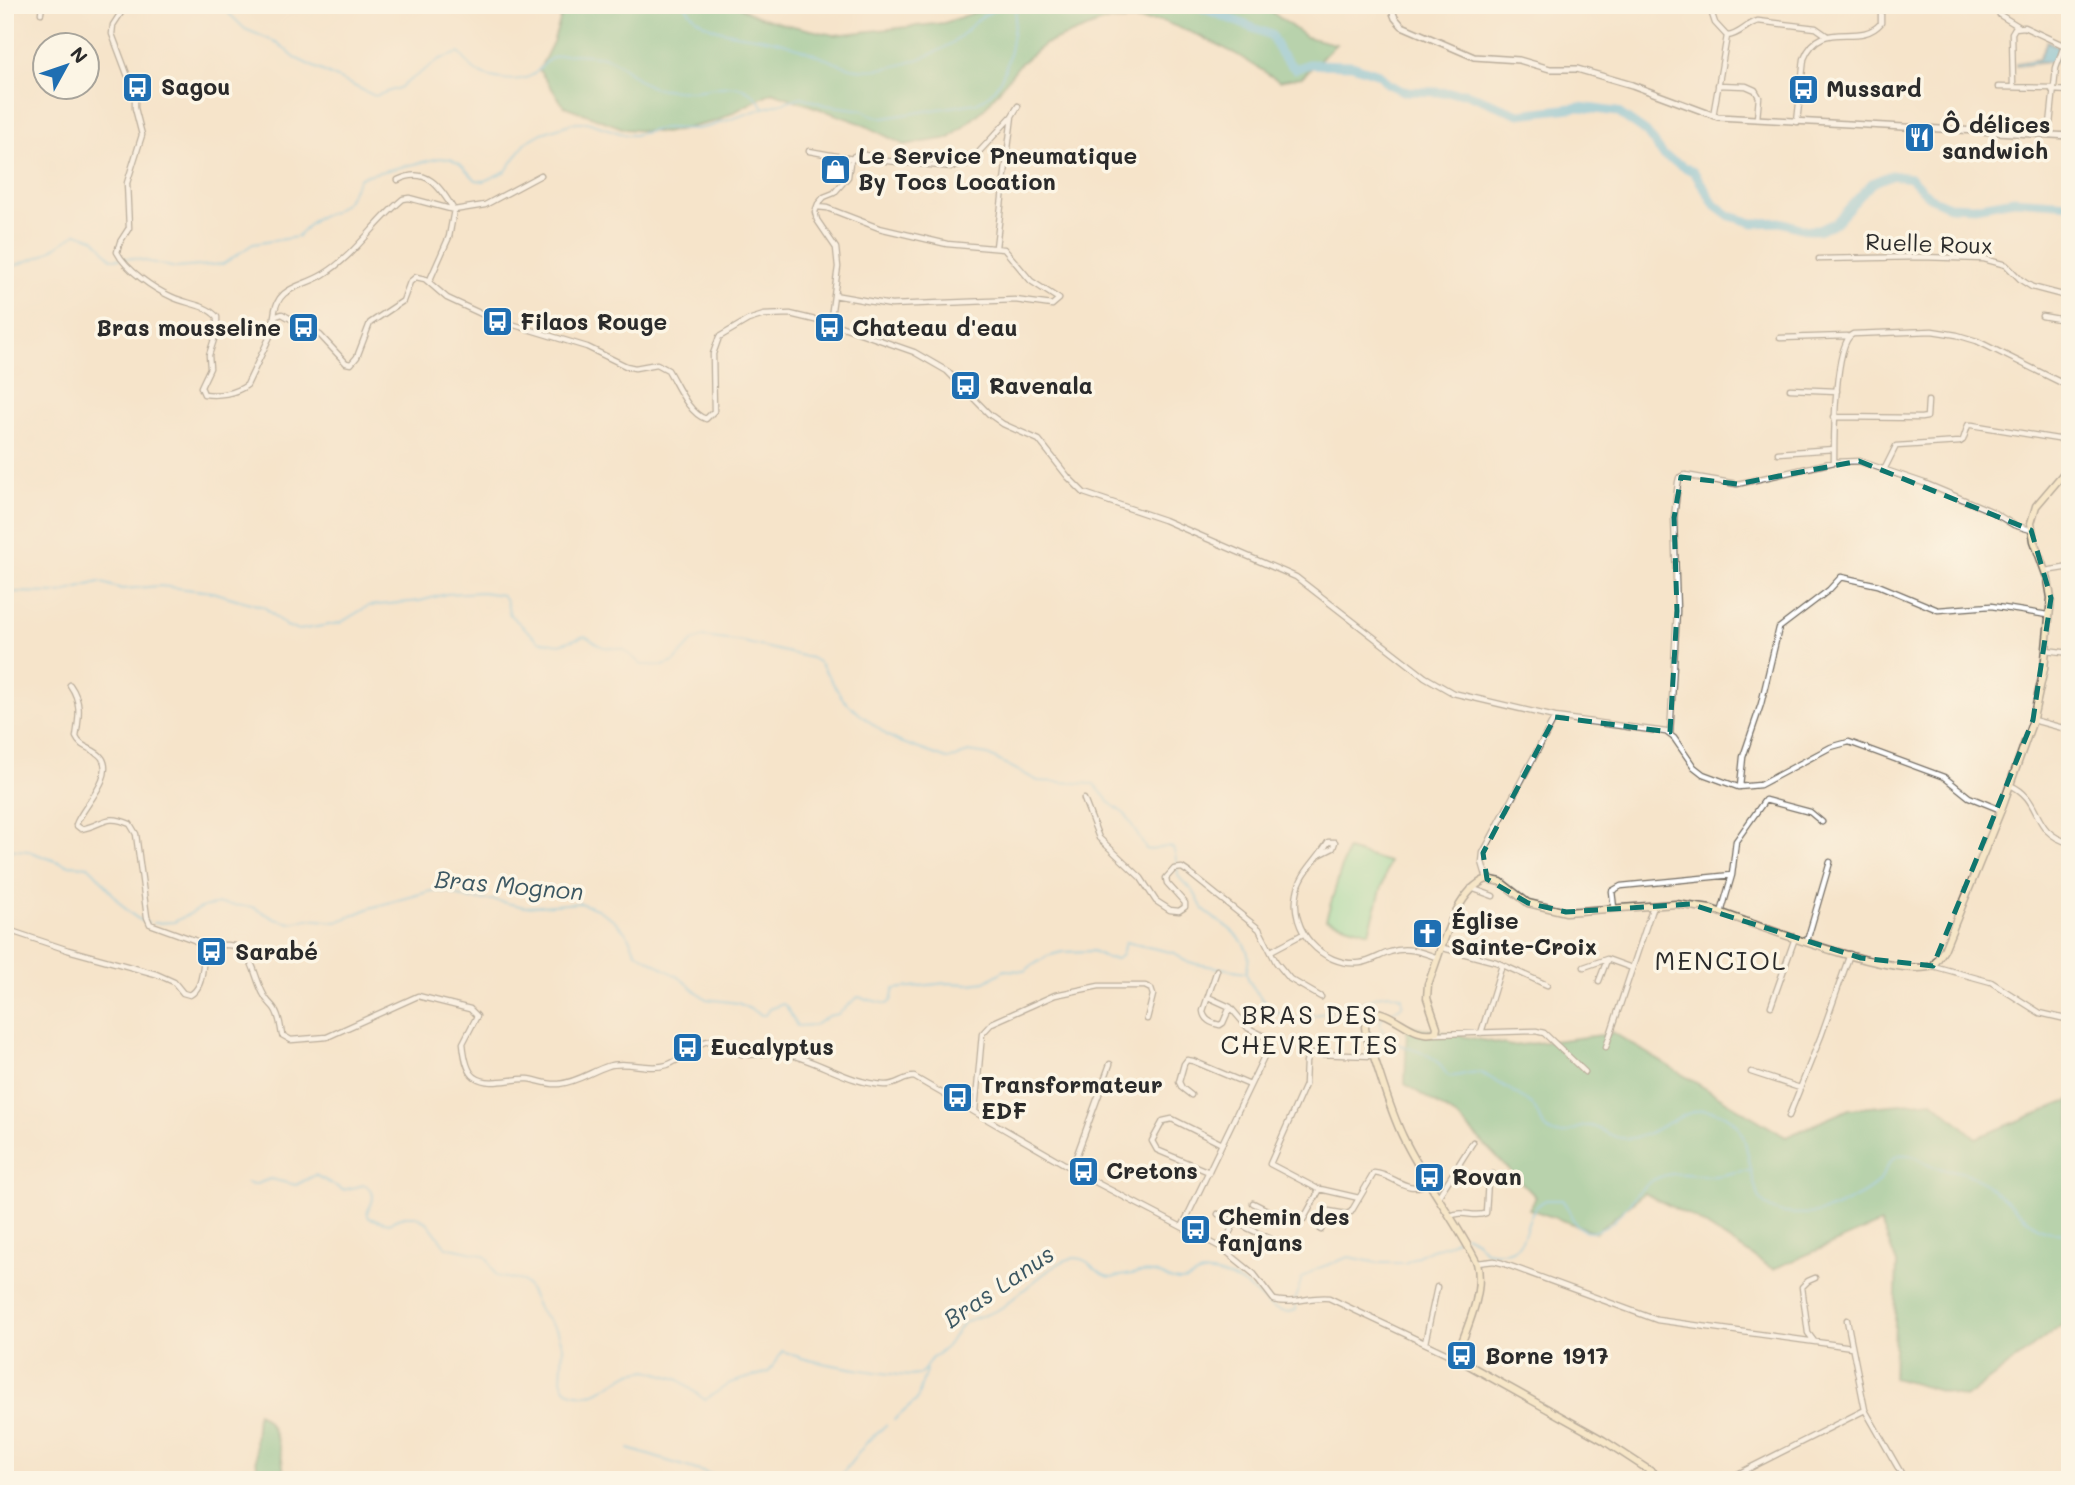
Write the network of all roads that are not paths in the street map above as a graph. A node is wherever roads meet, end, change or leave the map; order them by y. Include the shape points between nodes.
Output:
1 (42, 5) edge
2 (126, 5) edge
3 (1390, 5) edge
4 (1709, 5) edge
5 (1881, 5) edge
6 (41, 13) dead end
7 (2000, 15) dead end
8 (2018, 26) junction
9 (2070, 29) edge
10 (1727, 36) junction
11 (1826, 36) junction
12 (2063, 45) junction
13 (1718, 85) junction
14 (2014, 86) junction
15 (1997, 87) dead end
16 (2052, 89) junction
17 (2070, 90) edge
18 (1018, 106) dead end
19 (1012, 116) junction
20 (1713, 116) junction
21 (1757, 119) junction
22 (1797, 122) junction
23 (2049, 134) junction
24 (2070, 136) edge
25 (810, 151) dead end
26 (853, 159) junction
27 (541, 175) dead end
28 (398, 180) dead end
29 (817, 207) junction
30 (454, 210) junction
31 (996, 247) junction
32 (1819, 259) dead end
33 (429, 282) junction
34 (834, 295) junction
35 (2070, 297) edge
36 (2042, 316) dead end
37 (274, 317) junction
38 (2070, 321) edge
39 (830, 324) junction
40 (1848, 336) junction
41 (1780, 338) dead end
42 (2070, 387) edge
43 (1790, 389) dead end
44 (1837, 391) junction
45 (1928, 401) dead end
46 (1834, 417) junction
47 (2070, 441) edge
48 (1834, 449) junction
49 (1778, 453) dead end
50 (1834, 462) junction
51 (1885, 468) junction
52 (2069, 469) edge
53 (2031, 530) junction
54 (2070, 567) edge
55 (2045, 571) junction
56 (2048, 615) junction
57 (2046, 650) junction
58 (2070, 653) edge
59 (2070, 679) edge
60 (70, 685) dead end
61 (1555, 717) junction
62 (2033, 720) junction
63 (2068, 729) edge
64 (1670, 734) junction
65 (2010, 785) junction
66 (1740, 787) junction
67 (1084, 799) dead end
68 (2001, 810) junction
69 (1822, 822) dead end
70 (2070, 843) edge
71 (1321, 854) dead end
72 (1830, 862) dead end
73 (1732, 875) junction
74 (1487, 879) junction
75 (1471, 888) junction
76 (1493, 895) dead end
77 (1653, 906) junction
78 (1614, 909) junction
79 (1721, 913) junction
80 (5, 929) edge
81 (1303, 934) junction
82 (1795, 937) junction
83 (1807, 941) junction
84 (1443, 948) junction
85 (209, 949) junction
86 (1271, 951) junction
87 (1850, 954) junction
88 (1439, 958) junction
89 (1607, 959) junction
90 (1502, 965) junction
91 (1933, 966) junction
92 (1584, 967) dead end
93 (1632, 968) junction
94 (1217, 970) dead end
95 (1599, 981) dead end
96 (1547, 985) dead end
97 (1208, 997) junction
98 (1321, 997) dead end
99 (1771, 1006) dead end
100 (1230, 1007) junction
101 (1147, 1019) dead end
102 (2070, 1020) edge
103 (1481, 1033) junction
104 (1431, 1034) junction
105 (1606, 1047) dead end
106 (1374, 1056) junction
107 (1110, 1064) dead end
108 (1586, 1072) dead end
109 (1751, 1072) dead end
110 (1250, 1085) junction
111 (1800, 1088) junction
112 (1191, 1095) dead end
113 (975, 1111) junction
114 (1789, 1116) dead end
115 (1474, 1142) dead end
116 (1222, 1144) junction
117 (1072, 1168) junction
118 (1209, 1172) junction
119 (1493, 1174) dead end
120 (1429, 1183) junction
121 (1316, 1188) dead end
122 (1437, 1196) junction
123 (1359, 1198) junction
124 (1252, 1203) dead end
125 (1218, 1213) dead end
126 (1450, 1217) junction
127 (1235, 1222) junction
128 (1182, 1227) junction
129 (1321, 1230) dead end
130 (1275, 1241) dead end
131 (1222, 1248) junction
132 (1477, 1263) junction
133 (1815, 1278) dead end
134 (1437, 1287) dead end
135 (1847, 1320) dead end
136 (1815, 1342) junction
137 (1425, 1343) junction
138 (1853, 1347) junction
139 (1456, 1358) junction
140 (1865, 1410) junction
141 (1664, 1480) edge
142 (1726, 1480) edge
143 (1905, 1480) edge

1 - 6 street
2 - 37 street via 112,33 135,90 142,135 127,183 130,228 117,252 162,292 217,317 210,369 201,387 204,394 247,386 272,332
3 - 20 street via 1402,26 1474,57 1577,69
4 - 10 street via 1715,23
5 - 11 street via 1881,23 1875,30
7 - 8 street
8 - 12 street
8 - 14 street via 2012,33
9 - 12 street
10 - 11 street via 1758,21 1816,28
10 - 13 street
11 - 22 street via 1814,43 1804,59
12 - 16 street
13 - 20 street
13 - 21 street via 1755,90 1759,97
14 - 15 street
14 - 16 street
16 - 17 street
16 - 23 street
18 - 19 street
19 - 26 street via 967,165 887,161 861,154
19 - 31 street
20 - 21 street
21 - 22 street
22 - 23 street
23 - 24 street
25 - 26 street
26 - 29 street via 843,186
27 - 30 street via 485,205
28 - 30 street via 417,174 433,181
29 - 31 street via 947,244
29 - 34 street via 817,220 836,248
30 - 33 street via 449,237
30 - 37 street via 403,200 326,274 282,294 275,303
31 - 34 street via 1006,251 1031,281 1059,299 1052,305 1015,300 891,305
32 - 35 street, Ruelle Roux via 1984,259 2006,265 2032,286
33 - 37 street via 418,277 411,280 403,301 370,323 351,364 311,329 282,314
33 - 39 street via 447,299 488,317 587,348 626,366 662,366 701,419 714,411 713,354 719,337 764,315 790,314
34 - 39 street
36 - 38 street
39 - 61 street via 914,352 947,371 989,414 1039,440 1084,493 1164,520 1296,577 1438,686 1468,698
40 - 41 street
40 - 42 street via 1932,331 1957,335
40 - 44 street
43 - 44 street
44 - 46 street
45 - 46 street via 1927,417 1922,418
46 - 48 street
47 - 51 street via 1968,425 1959,442 1896,446
48 - 49 street
48 - 50 street
50 - 51 street via 1859,461
50 - 64 street via 1737,484 1685,475 1678,481
51 - 53 street
52 - 53 main road via 2036,506
53 - 55 main road
54 - 55 street
55 - 56 main road via 2050,587
56 - 57 main road
56 - 66 street via 1991,606 1938,610 1878,585 1841,577 1778,630 1743,757
57 - 58 street
57 - 62 main road
59 - 63 street
60 - 85 street via 80,710 76,737 99,755 104,765 92,801 76,825 88,828 115,818 130,824 136,834 150,923
61 - 64 street
61 - 74 street via 1483,853
62 - 63 street
62 - 65 main road
64 - 66 street via 1693,767
65 - 68 main road
65 - 70 street via 2029,797 2043,828
66 - 68 street via 1760,785 1849,742 1944,777 1969,797
67 - 86 street via 1098,838 1141,878 1159,904 1170,910 1185,907 1166,878 1171,870 1182,868 1256,926
68 - 91 main road via 1944,950
69 - 73 street via 1810,812 1765,800 1736,841
71 - 81 street via 1297,892
72 - 83 street
73 - 78 street via 1621,886 1612,891
73 - 79 street
74 - 75 main road
74 - 78 main road via 1501,882 1536,906 1566,912
75 - 76 street
75 - 84 main road via 1460,903
77 - 78 main road
77 - 79 main road via 1690,904
77 - 93 street
79 - 82 main road
80 - 85 street via 156,974 190,995 202,979
81 - 86 street
81 - 88 street via 1320,952 1340,962 1360,963 1407,949
82 - 83 main road
82 - 99 street
83 - 87 main road
84 - 88 main road
84 - 90 street
85 - 113 street via 235,945 246,952 286,1039 327,1037 408,999 423,997 475,1013 476,1021 463,1043 472,1075 481,1080 560,1084 610,1066 658,1067 711,1040 743,1054 788,1054 867,1083 891,1085 915,1077
86 - 98 street via 1290,979
87 - 91 main road via 1889,964
87 - 111 street
88 - 104 main road via 1427,991 1437,1027
89 - 92 street
89 - 93 street
89 - 95 street
90 - 96 street
90 - 103 street
91 - 102 street via 1991,982 2040,1013
93 - 105 street
94 - 97 street
97 - 100 street
97 - 100 street via 1203,1011 1207,1020 1221,1024
100 - 110 street via 1248,1028 1272,1040
101 - 113 street via 1153,995 1145,986 1099,986 1055,995 1003,1017 982,1034
103 - 104 street
103 - 108 street via 1544,1033
104 - 106 main road via 1373,1012 1365,1021
106 - 120 main road via 1392,1115
106 - 121 street via 1309,1054 1305,1086 1270,1164
107 - 117 street
109 - 111 street
110 - 112 street via 1187,1060 1179,1082
110 - 116 street
111 - 114 street
113 - 117 street
115 - 122 street
116 - 118 street
116 - 118 street via 1172,1119 1163,1121 1152,1142 1157,1150
117 - 128 street
118 - 128 street
119 - 126 street via 1488,1181 1486,1213 1460,1212
120 - 122 main road
120 - 123 street via 1416,1188 1376,1173
122 - 126 main road
123 - 124 street via 1320,1189 1297,1225
123 - 129 street via 1348,1214 1329,1211
125 - 127 street
126 - 132 main road
127 - 130 street
127 - 131 street
128 - 131 street
131 - 137 street via 1254,1274 1274,1300 1298,1303 1329,1298
132 - 136 street via 1502,1263 1657,1320
132 - 139 main road via 1478,1292
133 - 136 street via 1802,1287 1808,1333
134 - 137 street
135 - 138 street
136 - 138 street
137 - 139 street
138 - 140 street
139 - 141 main road
140 - 142 street
140 - 143 street

